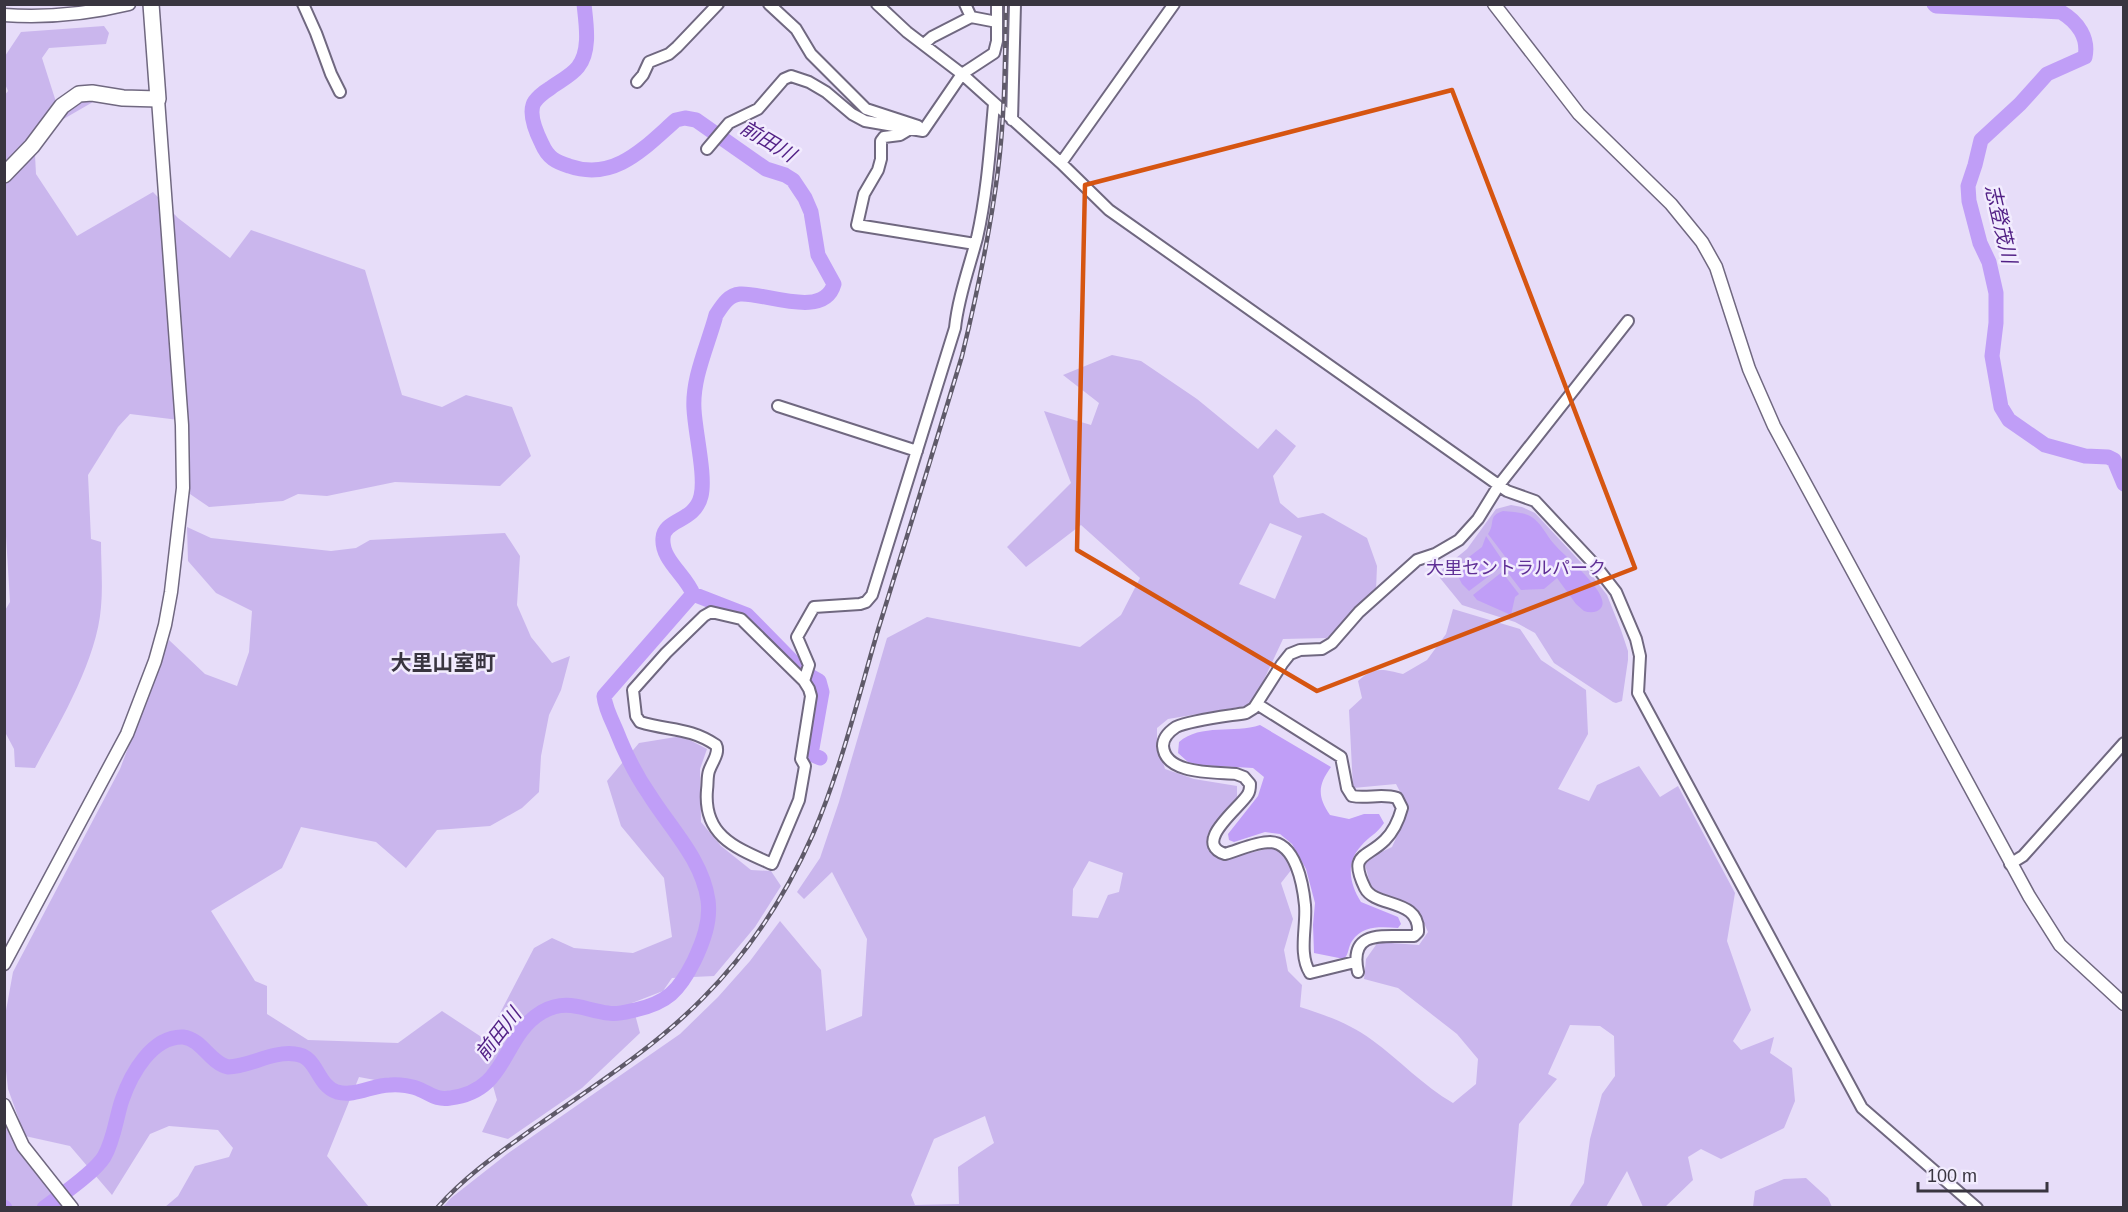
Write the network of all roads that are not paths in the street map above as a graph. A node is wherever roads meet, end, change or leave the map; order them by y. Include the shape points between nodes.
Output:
1 (129, 4) edge
2 (150, 4) edge
3 (303, 4) edge
4 (718, 4) edge
5 (769, 4) edge
6 (877, 4) edge
7 (965, 4) edge
8 (997, 4) edge
9 (1016, 4) edge
10 (1174, 4) edge
11 (1494, 4) edge
12 (4, 15) edge
13 (971, 17) junction
14 (997, 22) junction
15 (924, 44) junction
16 (962, 74) junction
17 (637, 82) dead end
18 (340, 92) dead end
19 (158, 99) junction
20 (994, 104) junction
21 (1012, 120) junction
22 (925, 128) junction
23 (910, 129) junction
24 (710, 146) dead end
25 (1061, 163) junction
26 (4, 175) edge
27 (975, 244) junction
28 (1628, 321) dead end
29 (778, 406) dead end
30 (917, 451) junction
31 (1499, 485) junction
32 (806, 677) junction
33 (1257, 704) junction
34 (2124, 743) edge
35 (2010, 864) junction
36 (4, 964) edge
37 (2124, 1004) edge
38 (4, 1106) edge
39 (72, 1208) edge
40 (1977, 1208) edge

1 - 12 street via 67,16
2 - 19 main road
3 - 18 street
4 - 17 street via 669,54 649,62
5 - 22 street via 796,29 811,54 866,109
6 - 15 street
7 - 13 street
8 - 14 street
9 - 21 street
10 - 25 street
11 - 35 street via 1579,114 1671,204 1702,242 1716,267 1749,369 1774,426
13 - 14 street
13 - 15 street
14 - 16 street via 994,53
15 - 16 street
16 - 20 street
16 - 22 street
19 - 26 main road via 79,94 62,106
19 - 36 street via 182,425 183,488 171,592 154,661 127,734
20 - 21 street
20 - 27 street
21 - 25 street
22 - 23 street
23 - 24 street via 865,121 826,92 791,76 784,78 758,109 729,123
23 - 27 street via 881,141 878,170 864,194 857,225
25 - 31 street via 1109,210
27 - 30 street via 957,309 956,328
28 - 31 street
29 - 30 street
30 - 32 street via 872,595 860,604 814,607 797,637 809,665
31 - 33 street via 1478,519 1459,540 1417,560 1359,612 1332,643 1322,649 1290,654
31 - 40 street via 1507,492 1535,501 1616,592 1640,656 1638,693 1862,1108
32 - 32 street via 741,620 711,612 633,690 640,723 684,730 716,745 706,796 712,825 726,841 772,864 802,789 805,766 801,759 811,696
33 - 33 street via 1246,713 1178,727 1165,738 1166,755 1182,768 1244,777 1250,784 1249,793 1221,825 1214,845 1226,854 1269,842 1287,849 1294,858 1305,905 1306,967 1310,973 1357,967 1357,951 1371,937 1414,936 1418,932 1415,918 1406,909 1366,891 1358,865 1361,856 1385,840 1402,808 1397,798 1386,795 1352,796 1341,757
34 - 35 street via 2024,856
35 - 37 street via 2060,945
38 - 39 street via 23,1146

